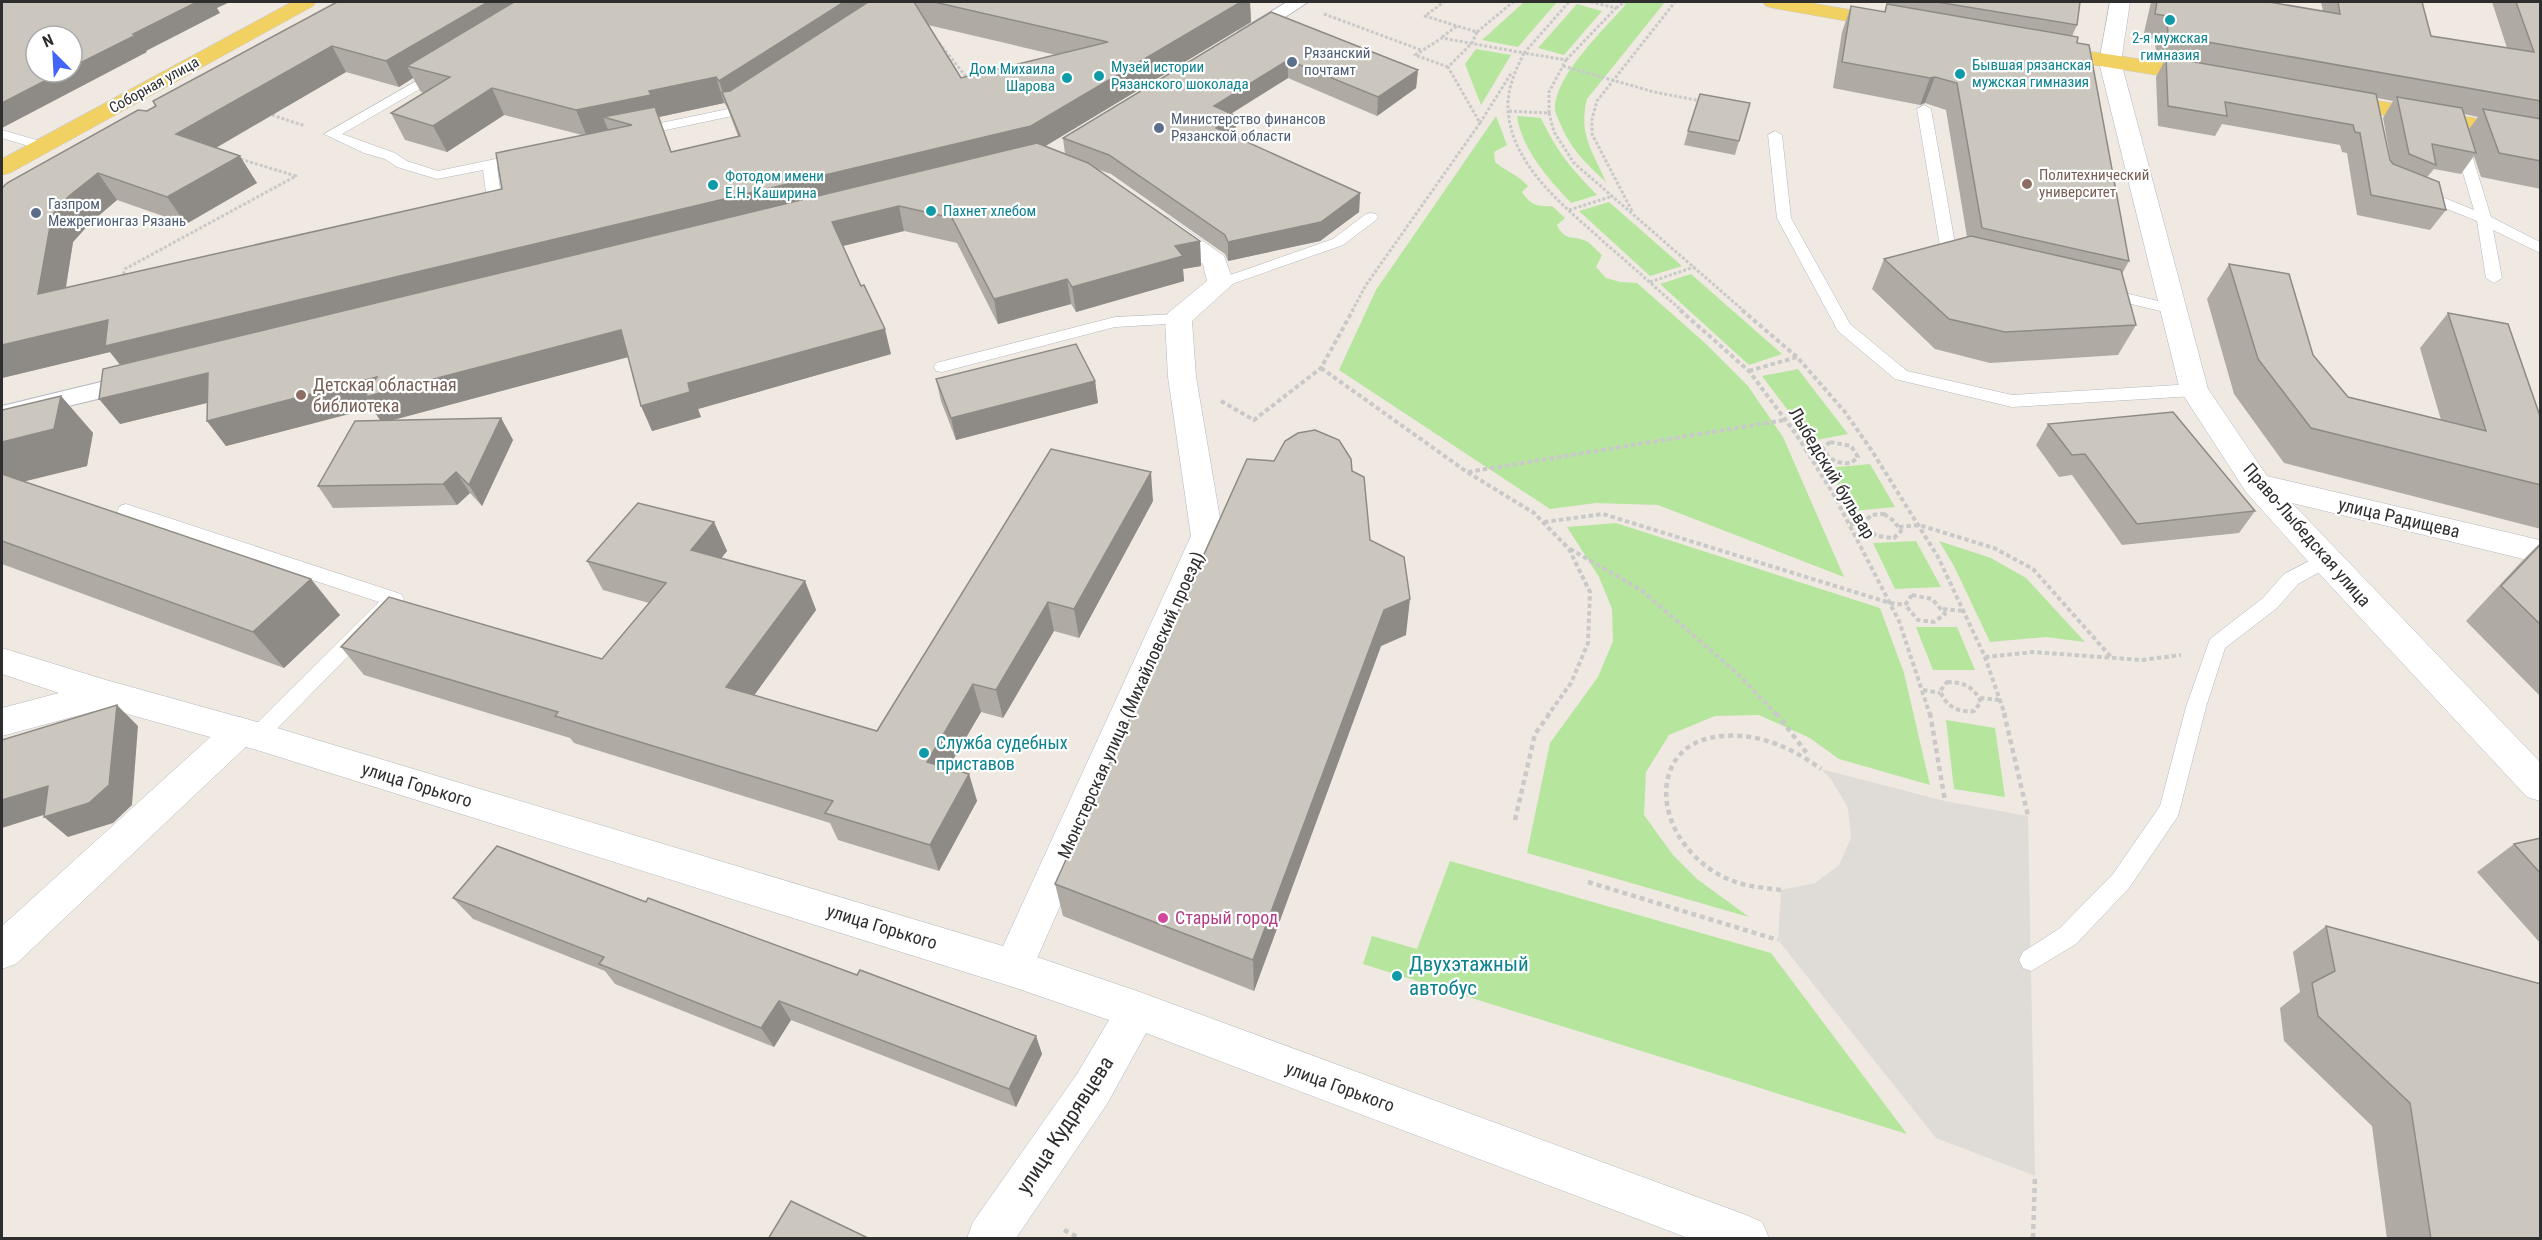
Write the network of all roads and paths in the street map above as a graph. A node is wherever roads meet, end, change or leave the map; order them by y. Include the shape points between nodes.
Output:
1 (1513, 2) edge
2 (1569, 2) edge
3 (1591, 2) edge
4 (1624, 2) edge
5 (1675, 2) edge
6 (1773, 2) edge
7 (1849, 2) edge
8 (2120, 2) edge
9 (1297, 3) edge
10 (315, 7) edge
11 (1616, 8) junction
12 (1457, 26) dead end
13 (1477, 32) dead end
14 (935, 38) edge
15 (1442, 38) junction
16 (2033, 41) edge
17 (1225, 47) edge
18 (1421, 50) junction
19 (1524, 53) junction
20 (2110, 55) junction
21 (1566, 60) junction
22 (450, 65) edge
23 (1563, 66) junction
24 (1448, 67) dead end
25 (1512, 71) junction
26 (2224, 74) edge
27 (1612, 81) junction
28 (972, 84) edge
29 (760, 93) edge
30 (1702, 101) edge
31 (1924, 110) edge
32 (1509, 111) junction
33 (1549, 113) junction
34 (272, 115) edge
35 (2454, 121) junction
36 (1480, 123) dead end
37 (2541, 125) edge
38 (2, 134) edge
39 (331, 134) junction
40 (628, 134) edge
41 (1774, 135) dead end
42 (2541, 137) edge
43 (42, 146) junction
44 (535, 154) edge
45 (232, 156) edge
46 (489, 164) junction
47 (2, 168) edge
48 (21, 182) edge
49 (2407, 188) edge
50 (1613, 196) junction
51 (1139, 207) edge
52 (1569, 210) junction
53 (480, 214) edge
54 (1634, 215) junction
55 (1371, 218) dead end
56 (2484, 219) junction
57 (2541, 248) edge
58 (1972, 263) edge
59 (1694, 267) junction
60 (2494, 278) dead end
61 (1650, 282) junction
62 (1221, 283) junction
63 (2084, 288) edge
64 (120, 289) edge
65 (2173, 309) junction
66 (1178, 319) junction
67 (1797, 357) junction
68 (942, 367) dead end
69 (1321, 368) dead end
70 (1749, 372) junction
71 (163, 375) edge
72 (2194, 390) junction
73 (2, 414) edge
74 (1785, 420) junction
75 (1872, 451) junction
76 (1824, 453) junction
77 (1858, 453) junction
78 (1809, 454) junction
79 (1467, 472) junction
80 (2257, 484) junction
81 (126, 511) dead end
82 (1543, 522) junction
83 (1864, 523) junction
84 (1849, 524) junction
85 (1919, 525) junction
86 (1899, 527) junction
87 (1569, 549) junction
88 (2541, 552) edge
89 (2325, 560) junction
90 (394, 599) junction
91 (1890, 603) junction
92 (1905, 605) junction
93 (416, 606) edge
94 (1943, 609) junction
95 (1965, 611) junction
96 (2217, 644) junction
97 (1985, 657) junction
98 (2111, 657) junction
99 (2, 662) edge
100 (1923, 690) junction
101 (1940, 693) junction
102 (106, 694) junction
103 (1980, 698) junction
104 (2000, 700) junction
105 (2, 722) edge
106 (248, 733) junction
107 (1811, 759) junction
108 (1821, 768) dead end
109 (2541, 786) edge
110 (1945, 801) dead end
111 (2028, 816) dead end
112 (1515, 820) dead end
113 (1588, 882) dead end
114 (1781, 890) dead end
115 (1778, 940) dead end
116 (2, 951) edge
117 (2031, 960) dead end
118 (1013, 968) junction
119 (1137, 1010) junction
120 (2035, 1176) dead end
121 (1065, 1230) dead end
122 (989, 1239) edge
123 (1078, 1239) edge
124 (1746, 1239) edge
125 (2033, 1239) edge

1 - 13 path
2 - 19 path
3 - 11 path
4 - 11 path
5 - 27 path
6 - 7 main road via 1908,19
8 - 20 street
9 - 17 street
9 - 18 path
10 - 43 main road, Соборная улица
10 - 48 main road, Соборная улица
11 - 21 path
12 - 15 path
14 - 28 path
15 - 18 path
15 - 19 path
16 - 20 main road
18 - 24 path via 1415,55
19 - 21 path
19 - 25 path
20 - 26 main road
20 - 65 street, Право-Лыбедская улица
21 - 23 path
22 - 39 lane
23 - 27 path
23 - 33 path via 1546,105
25 - 32 path, Лыбедский бульвар
25 - 36 path
27 - 30 path
27 - 54 path via 1598,101 1592,134
29 - 40 lane via 732,112
31 - 58 lane via 1950,258
32 - 33 path
32 - 52 path, Лыбедский бульвар via 1511,129 1526,164
33 - 50 path via 1554,132 1574,163
34 - 39 path
35 - 37 main road via 2372,111 2316,90
35 - 42 main road
35 - 56 lane
38 - 43 lane
39 - 46 lane via 437,175
41 - 72 lane via 1784,218 1844,327 1901,375 2012,401
43 - 47 main road, Соборная улица
44 - 46 lane
45 - 64 path via 296,176 125,269
46 - 53 lane via 496,210
49 - 56 lane
50 - 52 path
50 - 54 path
51 - 62 street via 1215,261
52 - 61 path, Лыбедский бульвар
54 - 59 path
55 - 62 lane via 1338,242
56 - 57 lane
56 - 60 lane
59 - 61 path
59 - 67 path
61 - 70 path, Лыбедский бульвар
62 - 66 street
63 - 65 lane
65 - 72 street, Право-Лыбедская улица
66 - 68 lane via 1115,322
66 - 118 street, Мюнстерская улица (Михайловский проезд) via 1182,377 1207,536
67 - 70 path
67 - 75 path via 1845,412
69 - 79 path
70 - 74 path, Лыбедский бульвар
71 - 73 street
72 - 80 street, Право-Лыбедская улица
74 - 78 path, Лыбедский бульвар
74 - 79 path
75 - 77 path
75 - 85 path
76 - 77 path via 1846,464
76 - 77 path via 1823,448 1830,442 1841,441
76 - 78 path
78 - 84 path, Лыбедский бульвар
79 - 82 path
80 - 88 street, улица Радищева
80 - 89 street, Право-Лыбедская улица
81 - 90 lane
82 - 87 path
82 - 91 path via 1603,514
83 - 84 path
83 - 86 path via 1871,514 1882,514 1897,521
83 - 86 path via 1868,531 1888,539 1901,531
84 - 91 path, Лыбедский бульвар
85 - 86 path
85 - 95 path
85 - 98 path via 1994,548 2033,569
87 - 107 path via 1641,590 1711,650 1786,724
87 - 112 path via 1590,592 1588,644 1571,683 1535,734
89 - 96 lane via 2291,579 2270,603
89 - 109 street, Право-Лыбедская улица
90 - 93 lane
90 - 106 lane
91 - 92 path
91 - 100 path, Лыбедский бульвар
92 - 94 path via 1912,595 1925,595
92 - 94 path via 1910,614 1932,623 1945,614
94 - 95 path
95 - 97 path
96 - 98 path via 2173,657
96 - 117 lane via 2169,810 2121,881 2068,936
97 - 98 path via 2033,652
97 - 104 path
99 - 102 street, улица Горького
100 - 101 path
100 - 110 path, Лыбедский бульвар
101 - 103 path via 1947,682 1959,681 1976,690
101 - 103 path via 1945,703 1959,711 1974,711
102 - 105 street
102 - 106 street, улица Горького
103 - 104 path
104 - 111 path
106 - 116 street
106 - 118 street, улица Горького
107 - 108 path
107 - 114 path via 1770,740 1735,735 1703,741 1690,748 1670,769 1666,782 1666,813 1681,842 1699,861 1743,885
113 - 115 path
118 - 119 street, улица Горького
119 - 122 street, улица Кудрявцева via 1092,1089
119 - 124 street, улица Горького
120 - 125 path
121 - 123 path

